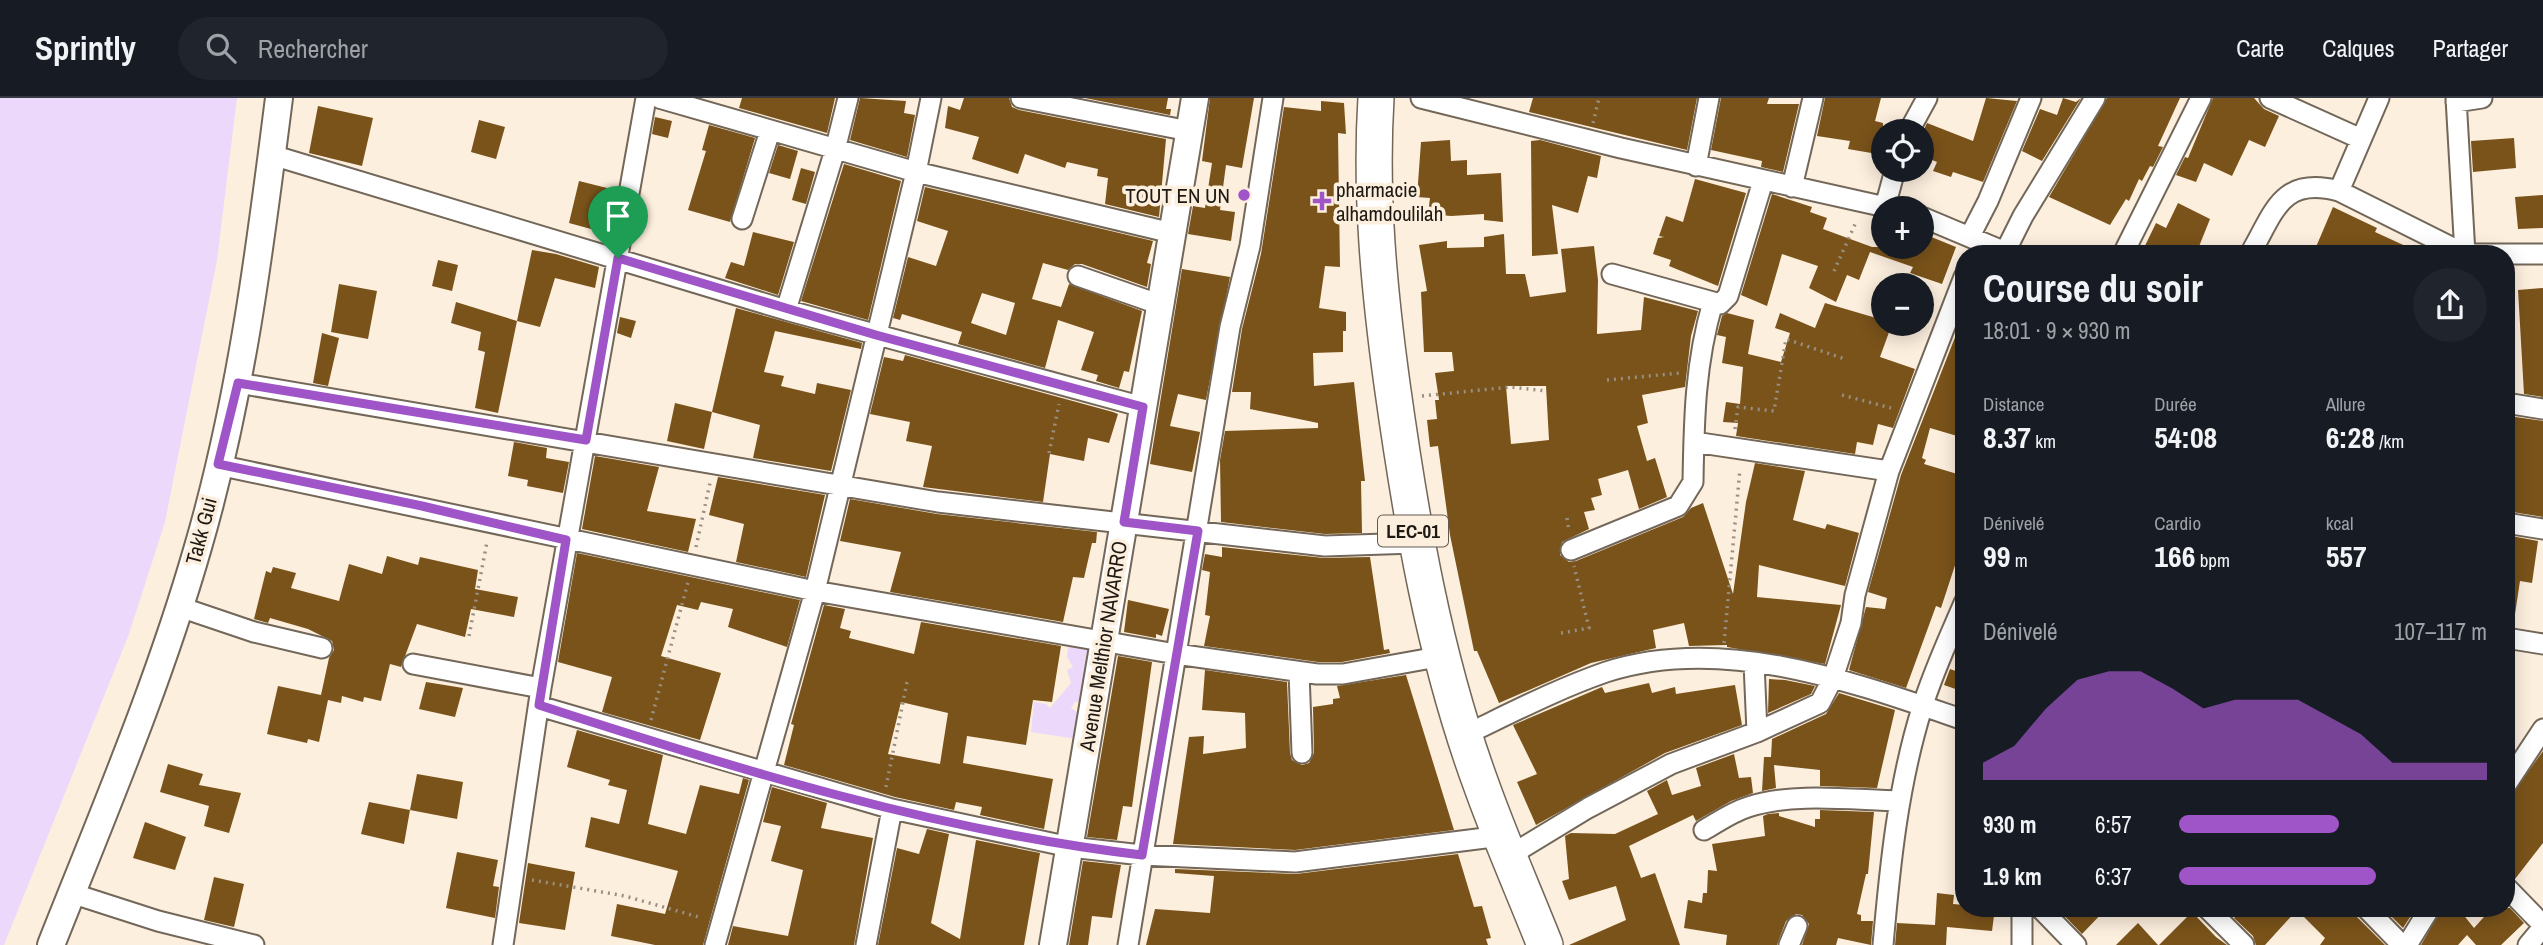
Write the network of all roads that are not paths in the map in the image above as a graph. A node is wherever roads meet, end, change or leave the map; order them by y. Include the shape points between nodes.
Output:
1 (279, 98) edge
2 (646, 98) edge
3 (659, 98) edge
4 (848, 98) edge
5 (931, 98) edge
6 (1021, 98) edge
7 (1195, 98) edge
8 (1273, 98) edge
9 (1376, 98) edge
10 (1421, 98) edge
11 (1709, 98) edge
12 (1813, 98) edge
13 (1927, 98) edge
14 (2031, 98) edge
15 (2095, 98) edge
16 (2201, 98) edge
17 (2270, 98) edge
18 (2379, 98) edge
19 (2482, 98) edge
20 (2456, 100) edge
21 (1068, 102) edge
22 (1916, 119) edge
23 (770, 131) junction
24 (1189, 131) junction
25 (2361, 139) junction
26 (835, 150) junction
27 (272, 155) junction
28 (1696, 166) junction
29 (916, 172) junction
30 (1763, 181) junction
31 (1792, 187) junction
32 (2339, 191) junction
33 (1871, 203) edge
34 (742, 219) dead end
35 (1934, 223) edge
36 (1172, 233) junction
37 (1974, 243) edge
38 (2011, 245) edge
39 (2128, 245) edge
40 (2255, 245) edge
41 (2447, 245) edge
42 (2464, 245) edge
43 (2515, 254) edge
44 (2543, 254) edge
45 (618, 258) junction
46 (1612, 274) dead end
47 (1078, 276) dead end
48 (1955, 300) edge
49 (1713, 302) junction
50 (1161, 305) junction
51 (786, 310) junction
52 (876, 335) junction
53 (238, 383) junction
54 (2515, 405) edge
55 (1143, 407) junction
56 (2543, 409) edge
57 (586, 440) junction
58 (1694, 442) junction
59 (218, 464) junction
60 (1889, 471) junction
61 (840, 487) junction
62 (1124, 522) junction
63 (2515, 524) edge
64 (2543, 529) edge
65 (1198, 531) junction
66 (566, 540) junction
67 (1415, 543) junction
68 (1571, 550) road end
69 (815, 591) junction
70 (180, 607) junction
71 (1955, 626) edge
72 (2515, 639) edge
73 (1104, 641) junction
74 (2543, 644) edge
75 (321, 648) dead end
76 (1176, 654) junction
77 (1443, 656) junction
78 (1754, 663) junction
79 (413, 664) dead end
80 (1299, 672) junction
81 (1833, 678) junction
82 (540, 697) junction
83 (1922, 706) junction
84 (1955, 717) edge
85 (2543, 729) edge
86 (1757, 732) junction
87 (1465, 735) junction
88 (1302, 753) dead end
89 (2515, 771) edge
90 (766, 773) junction
91 (1900, 801) junction
92 (887, 808) junction
93 (1704, 831) dead end
94 (1505, 846) junction
95 (1070, 847) junction
96 (1142, 855) junction
97 (71, 893) junction
98 (2515, 896) edge
99 (2022, 917) edge
100 (2049, 917) edge
101 (2217, 917) edge
102 (2375, 917) edge
103 (2424, 917) edge
104 (1797, 926) dead end
105 (2543, 926) edge
106 (51, 945) edge
107 (254, 945) edge
108 (503, 945) edge
109 (715, 945) edge
110 (866, 945) edge
111 (1053, 945) edge
112 (1128, 945) edge
113 (1545, 945) edge
114 (1789, 945) edge
115 (1883, 945) edge
116 (2022, 945) edge
117 (2076, 945) edge
118 (2244, 945) edge
119 (2404, 945) edge
120 (2528, 945) edge

1 - 27 street, Takk Gui
2 - 45 street
3 - 23 street
4 - 26 street
5 - 29 street
6 - 21 street
7 - 24 street, Avenue Melthior NAVARRO
8 - 65 street
9 - 67 highway, LEC-01 via 1376,225
10 - 28 street
11 - 28 street
12 - 31 street
13 - 22 street
14 - 37 street
15 - 38 street via 2023,216
16 - 39 street
17 - 25 street
18 - 25 street
19 - 20 street
20 - 42 street
21 - 24 street
23 - 26 street
23 - 34 street
24 - 36 street, Avenue Melthior NAVARRO
25 - 32 street
26 - 29 street
26 - 51 street
27 - 45 street
27 - 53 street, Takk Gui
28 - 30 street
29 - 36 street
29 - 52 street
30 - 31 street
30 - 49 street via 1728,296 1720,304
31 - 33 street
32 - 40 street via 2321,186 2295,189 2283,198
32 - 41 street
35 - 37 street
36 - 50 street, Avenue Melthior NAVARRO
43 - 44 street
45 - 51 street
45 - 57 street
46 - 49 street
47 - 50 street
48 - 60 street
49 - 58 street via 1696,372
50 - 55 street, Avenue Melthior NAVARRO
51 - 52 street
52 - 55 street
52 - 61 street
53 - 57 street
53 - 59 street, Takk Gui
54 - 56 street
55 - 62 street, Avenue Melthior NAVARRO
57 - 61 street
57 - 66 street
58 - 60 street
58 - 68 street via 1693,482 1678,506
59 - 66 street
59 - 70 street, Takk Gui
60 - 81 street
61 - 62 street
61 - 69 street
62 - 65 street
62 - 73 street, Avenue Melthior NAVARRO
63 - 64 street
65 - 67 street via 1325,546
65 - 76 street
66 - 69 street
66 - 82 street
67 - 77 highway, LEC-01
69 - 73 street
69 - 90 street
70 - 75 street
70 - 97 street, Takk Gui
71 - 83 street
72 - 74 street
73 - 76 street
73 - 95 street, Avenue Melthior NAVARRO
76 - 80 street
76 - 96 street
77 - 80 street via 1343,674
77 - 87 highway, LEC-01
78 - 81 street
78 - 86 street
78 - 87 street via 1676,660 1606,672
79 - 82 street
80 - 88 street
81 - 83 street
81 - 86 street via 1821,702
82 - 90 street via 646,739
82 - 108 street
83 - 84 street
83 - 91 street
85 - 89 street
86 - 94 street via 1671,764
87 - 94 highway, LEC-01
90 - 92 street
90 - 109 street
91 - 93 street via 1763,803 1744,808
91 - 115 street
92 - 95 street
92 - 110 street
94 - 96 street via 1295,862
94 - 113 highway, LEC-01
95 - 96 street
95 - 111 street, Avenue Melthior NAVARRO
96 - 112 street
97 - 106 street, Takk Gui
97 - 107 street
98 - 105 street
99 - 116 street
100 - 117 street
101 - 118 street
102 - 119 street
103 - 119 street
104 - 114 street
105 - 120 street

